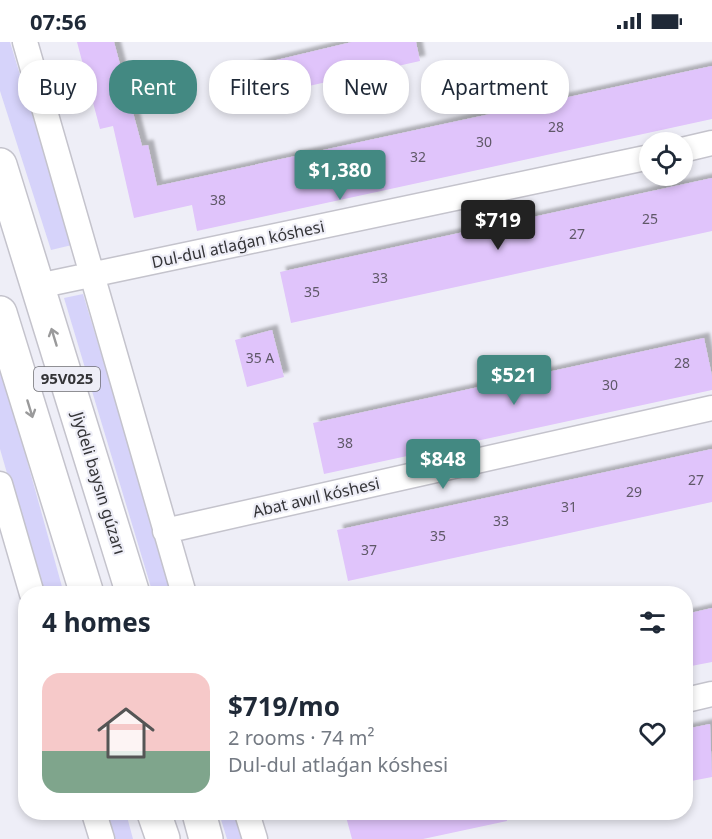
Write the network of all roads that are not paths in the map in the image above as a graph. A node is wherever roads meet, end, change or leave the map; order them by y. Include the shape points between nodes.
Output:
1 (24, 42) edge
2 (712, 143) edge
3 (693, 147) edge
4 (639, 159) edge
5 (0, 165) edge
6 (90, 275) junction
7 (38, 286) junction
8 (0, 313) edge
9 (712, 408) edge
10 (0, 484) edge
11 (165, 531) junction
12 (30, 586) edge
13 (85, 586) edge
14 (132, 586) edge
15 (182, 586) edge
16 (712, 694) edge
17 (693, 698) edge
18 (96, 820) edge
19 (156, 820) edge
20 (201, 820) edge
21 (249, 820) edge
22 (102, 839) edge
23 (162, 839) edge
24 (206, 839) edge
25 (255, 839) edge

1 - 6 street
2 - 3 street
4 - 6 street, Dul-dul atlaǵan kóshesi
5 - 7 main road, Jiydeli baysın gúzarı / 95V025
6 - 7 street, Dul-dul atlaǵan kóshesi
6 - 11 street
14 -> 7 main road, Jiydeli baysın gúzarı / 95V025
8 -> 13 main road, 95V025
9 - 11 street, Abat awıl kóshesi
10 - 12 street
11 - 15 street
16 - 17 street
18 - 22 street
19 - 23 main road
20 - 24 main road
21 - 25 street

